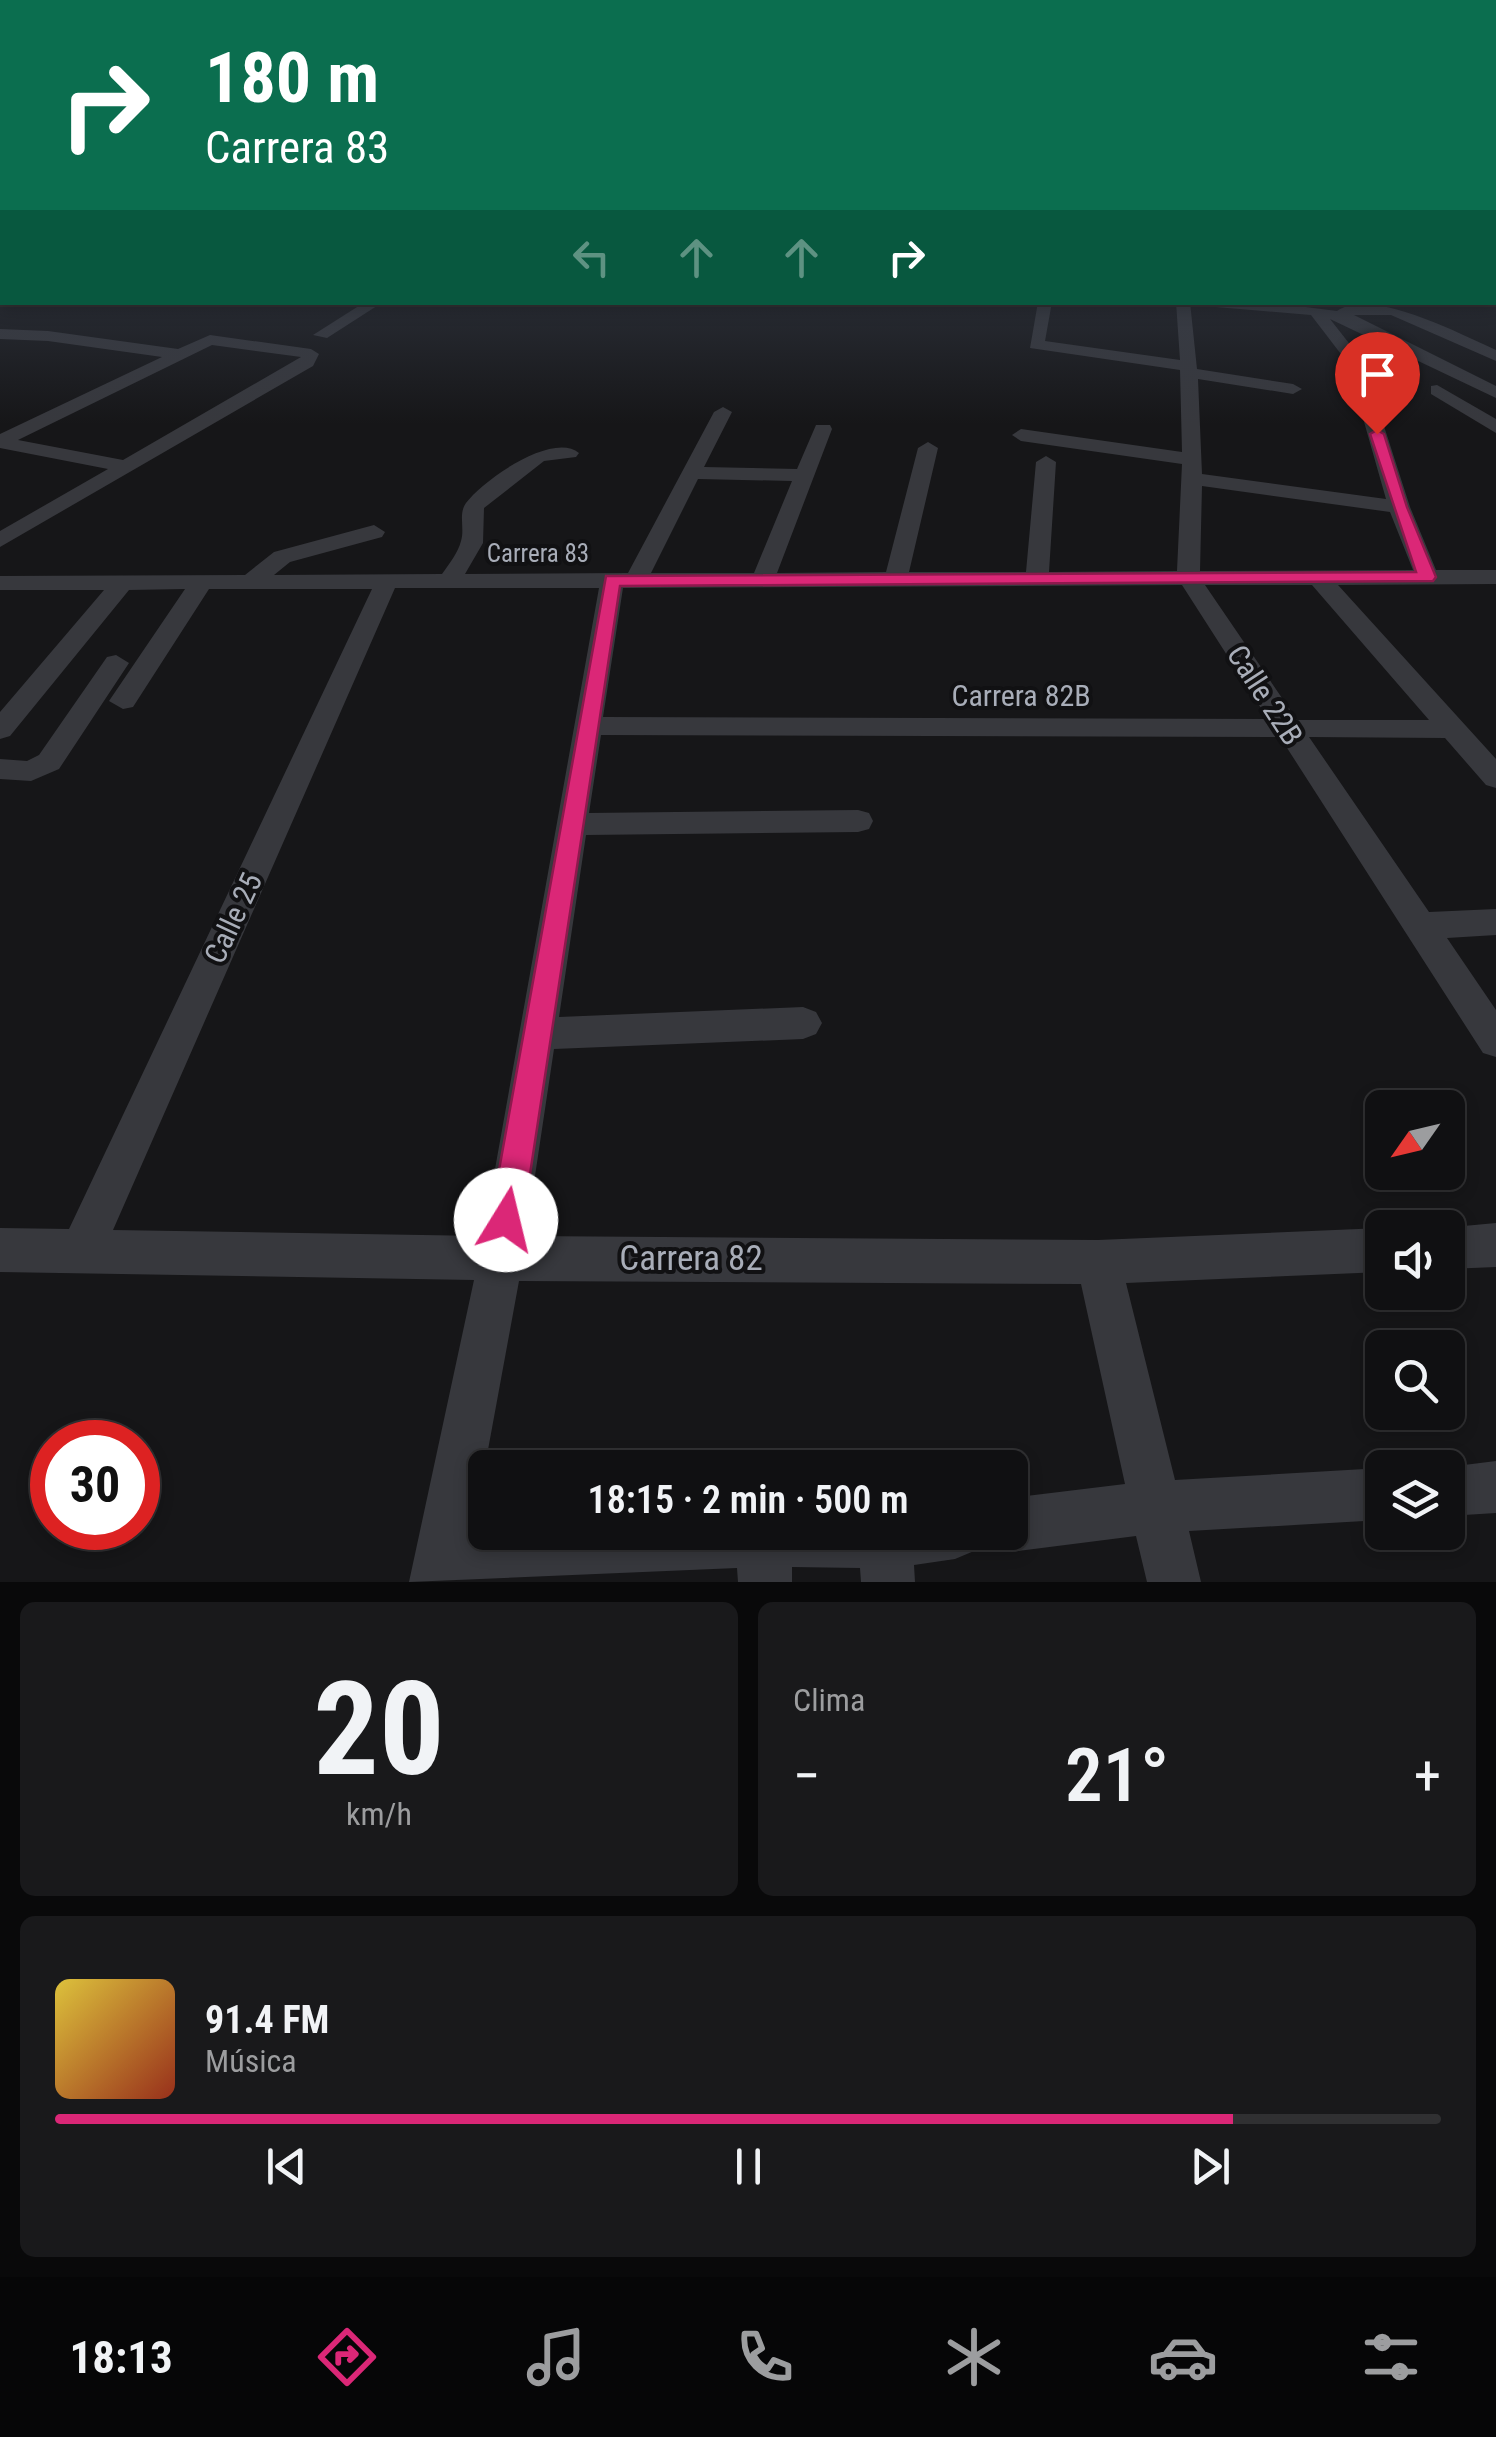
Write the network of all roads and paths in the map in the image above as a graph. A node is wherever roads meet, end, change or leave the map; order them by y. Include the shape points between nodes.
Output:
1 (371, 305) edge
2 (1044, 305) edge
3 (1183, 305) edge
4 (1238, 305) edge
5 (1316, 312) junction
6 (0, 334) edge
7 (322, 335) dead end
8 (178, 354) junction
9 (1496, 356) edge
10 (1189, 370) junction
11 (1292, 389) dead end
12 (1438, 390) dead end
13 (1496, 393) edge
14 (723, 412) dead end
15 (1496, 427) edge
16 (823, 429) dead end
17 (1022, 436) dead end
18 (0, 441) edge
19 (928, 448) dead end
20 (568, 453) dead end
21 (1046, 462) dead end
22 (128, 467) junction
23 (1192, 469) junction
24 (692, 472) junction
25 (804, 475) junction
26 (1399, 507) junction
27 (374, 532) dead end
28 (0, 540) edge
29 (1188, 577) junction
30 (1318, 577) junction
31 (1427, 577) junction
32 (1496, 577) edge
33 (1037, 578) junction
34 (896, 579) junction
35 (624, 580) junction
36 (763, 580) junction
37 (387, 581) junction
38 (449, 581) junction
39 (202, 582) junction
40 (251, 582) junction
41 (0, 583) edge
42 (122, 583) junction
43 (116, 664) dead end
44 (122, 701) dead end
45 (588, 726) junction
46 (1286, 728) junction
47 (1453, 729) junction
48 (0, 730) edge
49 (0, 769) edge
50 (1496, 778) edge
51 (858, 820) dead end
52 (570, 824) junction
53 (1496, 922) edge
54 (1419, 926) junction
55 (803, 1023) dead end
56 (534, 1034) junction
57 (1496, 1041) edge
58 (0, 1250) edge
59 (1365, 1251) edge
60 (80, 1254) junction
61 (500, 1257) junction
62 (1098, 1262) junction
63 (1496, 1488) edge
64 (1465, 1489) edge
65 (1365, 1495) edge
66 (1155, 1507) junction
67 (1028, 1524) edge
68 (914, 1550) edge
69 (764, 1561) edge
70 (887, 1562) edge
71 (438, 1568) edge
72 (1174, 1582) edge

1 - 7 street
2 - 10 street via 1036,345
3 - 10 street
4 - 5 street
5 - 9 street via 1393,311
5 - 13 street via 1366,326
5 - 26 street via 1355,361
6 - 8 street
8 - 18 street
8 - 22 street via 225,339 312,354
10 - 11 street
10 - 23 street
12 - 15 street
14 - 24 street
16 - 25 street
17 - 23 street
18 - 22 street
19 - 34 street
20 - 38 street via 539,456 475,505 471,546
21 - 33 street
22 - 28 street
23 - 26 street
23 - 29 street
24 - 25 street
24 - 35 street
25 - 36 street
26 - 31 street
27 - 40 street via 282,557
29 - 30 street, Carrera 83
29 - 33 street, Carrera 83
29 - 46 street, Calle 22B
30 - 31 street, Carrera 83
30 - 47 street
31 - 32 street, Carrera 83
33 - 34 street, Carrera 83
34 - 36 street, Carrera 83
35 - 36 street, Carrera 83
35 - 38 street, Carrera 83
35 - 45 street
37 - 38 street, Carrera 83
37 - 40 street, Carrera 83
37 - 60 street, Calle 25
39 - 40 street, Carrera 83
39 - 42 street, Carrera 83
39 - 44 street
41 - 42 street, Carrera 83
42 - 48 street
43 - 49 street via 49,762 30,771
45 - 46 street, Carrera 82B
45 - 52 street
46 - 47 street, Carrera 82B
46 - 54 street, Calle 22B
47 - 50 street
51 - 52 street
52 - 56 street
53 - 54 street
54 - 57 street, Calle 22B
55 - 56 street
56 - 61 street
58 - 60 street, Carrera 82
59 - 62 street, Carrera 82
60 - 61 street, Carrera 82
61 - 62 street, Carrera 82
61 - 71 street
62 - 66 street
63 - 64 street
65 - 66 street
66 - 67 street
66 - 72 street
68 - 70 street
69 - 70 street
69 - 71 street

